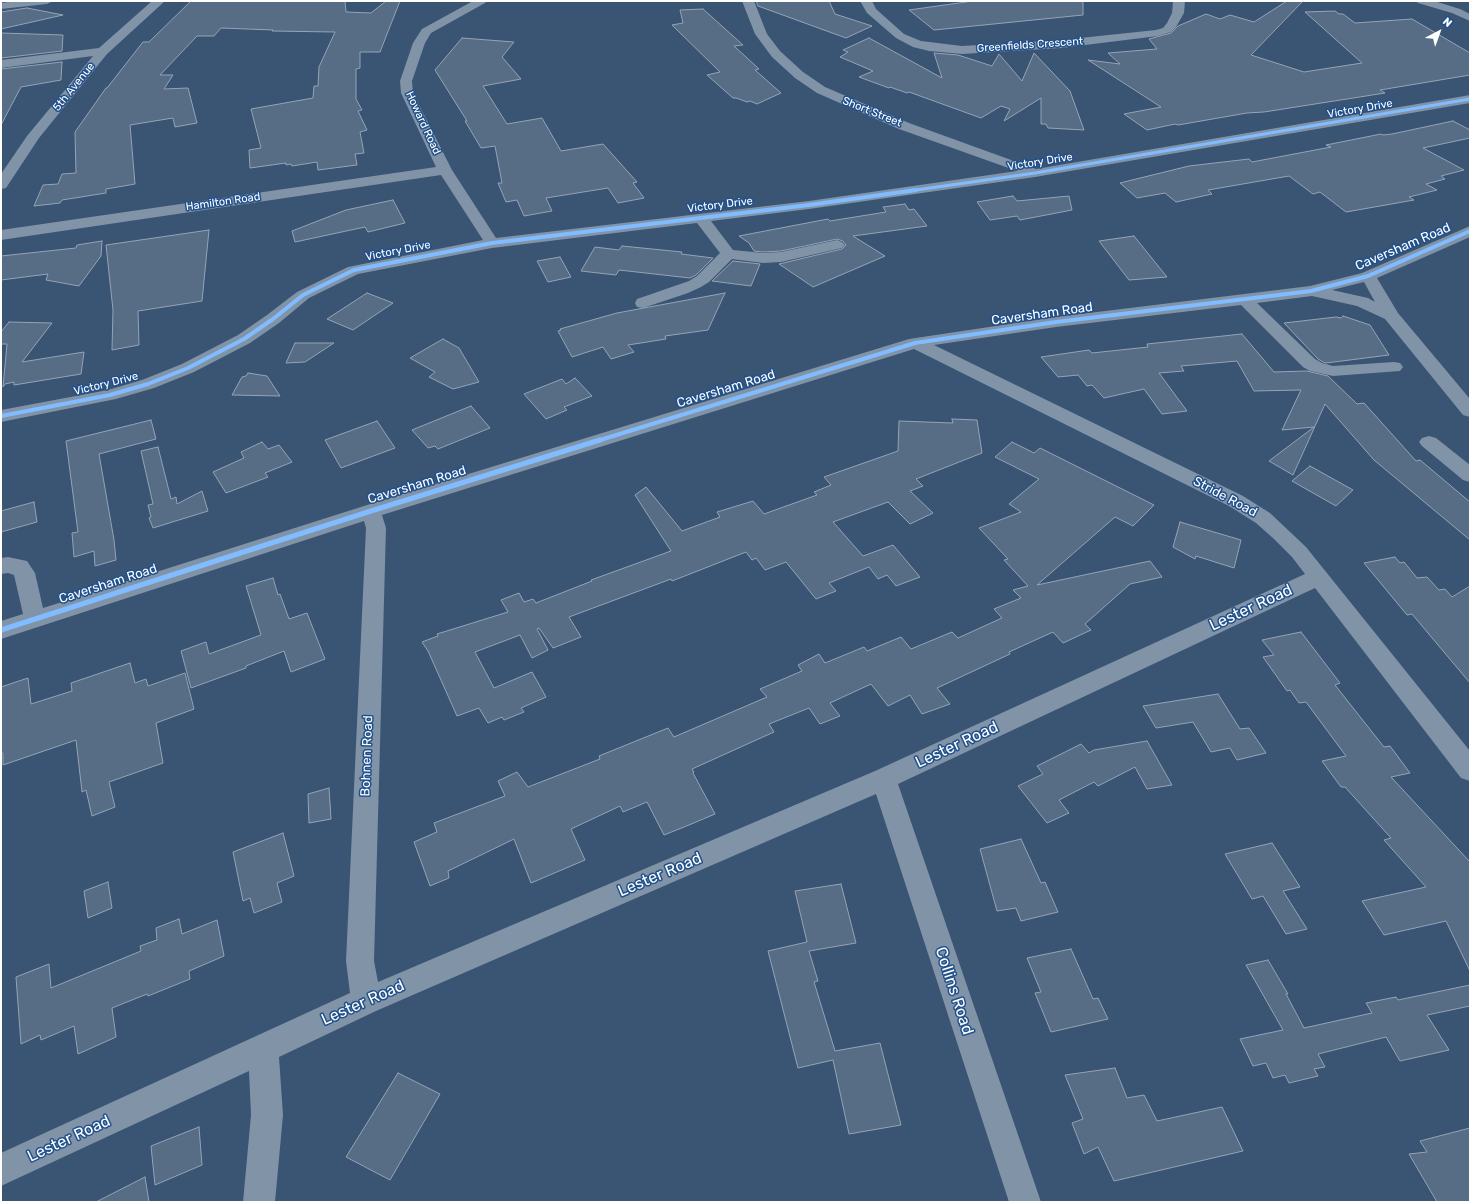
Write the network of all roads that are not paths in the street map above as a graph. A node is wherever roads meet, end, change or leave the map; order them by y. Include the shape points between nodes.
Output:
1 (47, 1) edge
2 (159, 1) edge
3 (481, 1) edge
4 (748, 1) edge
5 (1179, 1) edge
6 (1422, 1) edge
7 (1, 6) edge
8 (868, 6) edge
9 (1470, 18) edge
10 (103, 51) junction
11 (1, 64) edge
12 (1470, 99) edge
13 (445, 170) junction
14 (1035, 173) junction
15 (1, 185) edge
16 (701, 218) junction
17 (1470, 231) edge
18 (1, 235) edge
19 (492, 243) junction
20 (837, 245) dead end
21 (728, 254) junction
22 (1368, 276) junction
23 (1312, 291) junction
24 (1245, 300) junction
25 (643, 303) dead end
26 (1391, 315) junction
27 (915, 343) junction
28 (1394, 367) dead end
29 (1470, 411) edge
30 (1, 416) edge
31 (1429, 442) dead end
32 (1470, 475) edge
33 (371, 511) junction
34 (1, 566) edge
35 (1318, 577) junction
36 (35, 620) junction
37 (1, 630) edge
38 (1470, 770) edge
39 (884, 779) junction
40 (366, 1001) junction
41 (263, 1049) junction
42 (1, 1170) edge
43 (259, 1202) edge
44 (1025, 1202) edge

1 - 7 street
2 - 10 street, 5th Avenue
3 - 13 street, Howard Road via 426,31 419,43 406,81 407,93
4 - 14 street, Short Street via 760,34 776,54 799,75 821,90 904,126
5 - 8 street, Greenfields Crescent via 1178,13 1172,25 1158,33 1061,44 962,50 917,44 900,36
6 - 9 street
10 - 11 street
10 - 15 street, 5th Avenue via 34,136
12 - 14 street, Victory Drive
13 - 18 street, Hamilton Road
13 - 19 street, Howard Road
14 - 16 street, Victory Drive
16 - 19 street, Victory Drive
16 - 21 street
17 - 22 street, Caversham Road
19 - 30 street, Victory Drive via 354,270 325,282 303,295 244,339 188,368 148,384 110,395
20 - 21 street via 782,257 763,258
21 - 25 street via 695,284
22 - 23 street, Caversham Road
22 - 26 street
23 - 24 street, Caversham Road
23 - 26 street via 1358,301
24 - 27 street, Caversham Road via 1056,322
24 - 28 street via 1316,367 1333,371
26 - 29 street
27 - 33 street, Caversham Road
27 - 35 street, Stride Road via 1236,501 1263,518 1281,534
31 - 32 street
33 - 36 street, Caversham Road
33 - 40 street, Bohnen Road via 376,528 360,961
34 - 36 street via 19,566 24,573
35 - 38 street, Stride Road
35 - 39 street, Lester Road
36 - 37 street, Caversham Road
39 - 40 street, Lester Road
39 - 44 street, Collins Road
40 - 41 street, Lester Road
41 - 42 street, Lester Road
41 - 43 street via 267,1115

